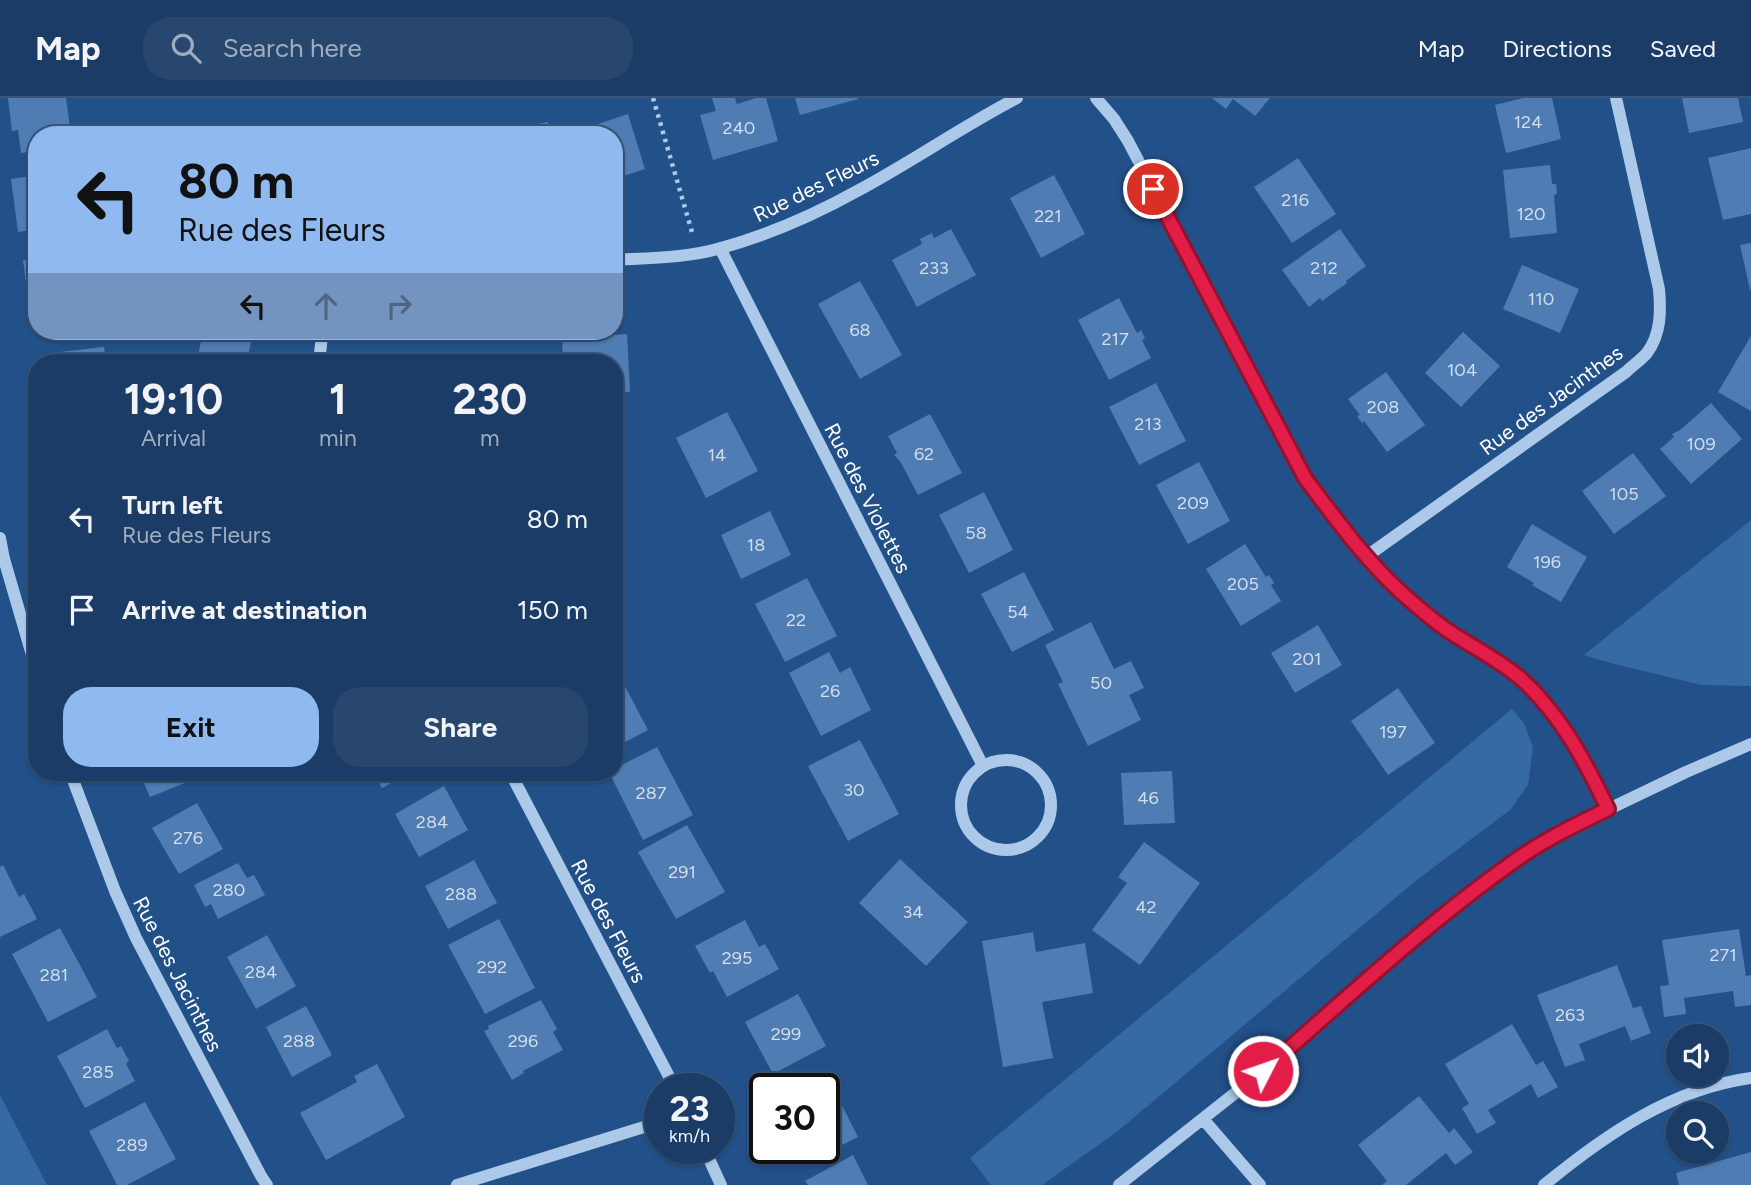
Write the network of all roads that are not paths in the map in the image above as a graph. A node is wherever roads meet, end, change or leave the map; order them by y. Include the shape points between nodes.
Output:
1 (1017, 98) edge
2 (1096, 98) edge
3 (1616, 98) edge
4 (720, 248) junction
5 (623, 259) edge
6 (0, 538) edge
7 (1367, 556) junction
8 (28, 641) edge
9 (1751, 744) edge
10 (983, 766) junction
11 (73, 781) edge
12 (515, 781) edge
13 (1608, 809) junction
14 (667, 1073) edge
15 (1751, 1077) edge
16 (1203, 1119) junction
17 (644, 1127) edge
18 (711, 1164) edge
19 (267, 1185) edge
20 (457, 1185) edge
21 (721, 1185) edge
22 (1119, 1185) edge
23 (1260, 1185) edge
24 (1544, 1185) edge

1 - 4 street, Rue des Fleurs via 858,191
2 - 7 street via 1128,141 1305,478
3 - 7 street, Rue des Jacinthes via 1659,289 1658,332 1646,354 1626,372
4 - 5 street, Rue des Fleurs
4 - 10 street, Rue des Violettes
6 - 8 street
7 - 13 street via 1411,602 1534,691 1583,758
9 - 13 street
10 - 10 street via 963,791 962,817 973,836 1004,850 1025,846 1039,837 1052,805 1045,781 1022,762 1004,760
11 - 19 street, Rue des Jacinthes via 136,938
12 - 14 street, Rue des Fleurs
13 - 16 street via 1524,854 1466,897
15 - 24 street via 1695,1091 1643,1114
16 - 22 street
16 - 23 street
17 - 20 street
18 - 21 street

